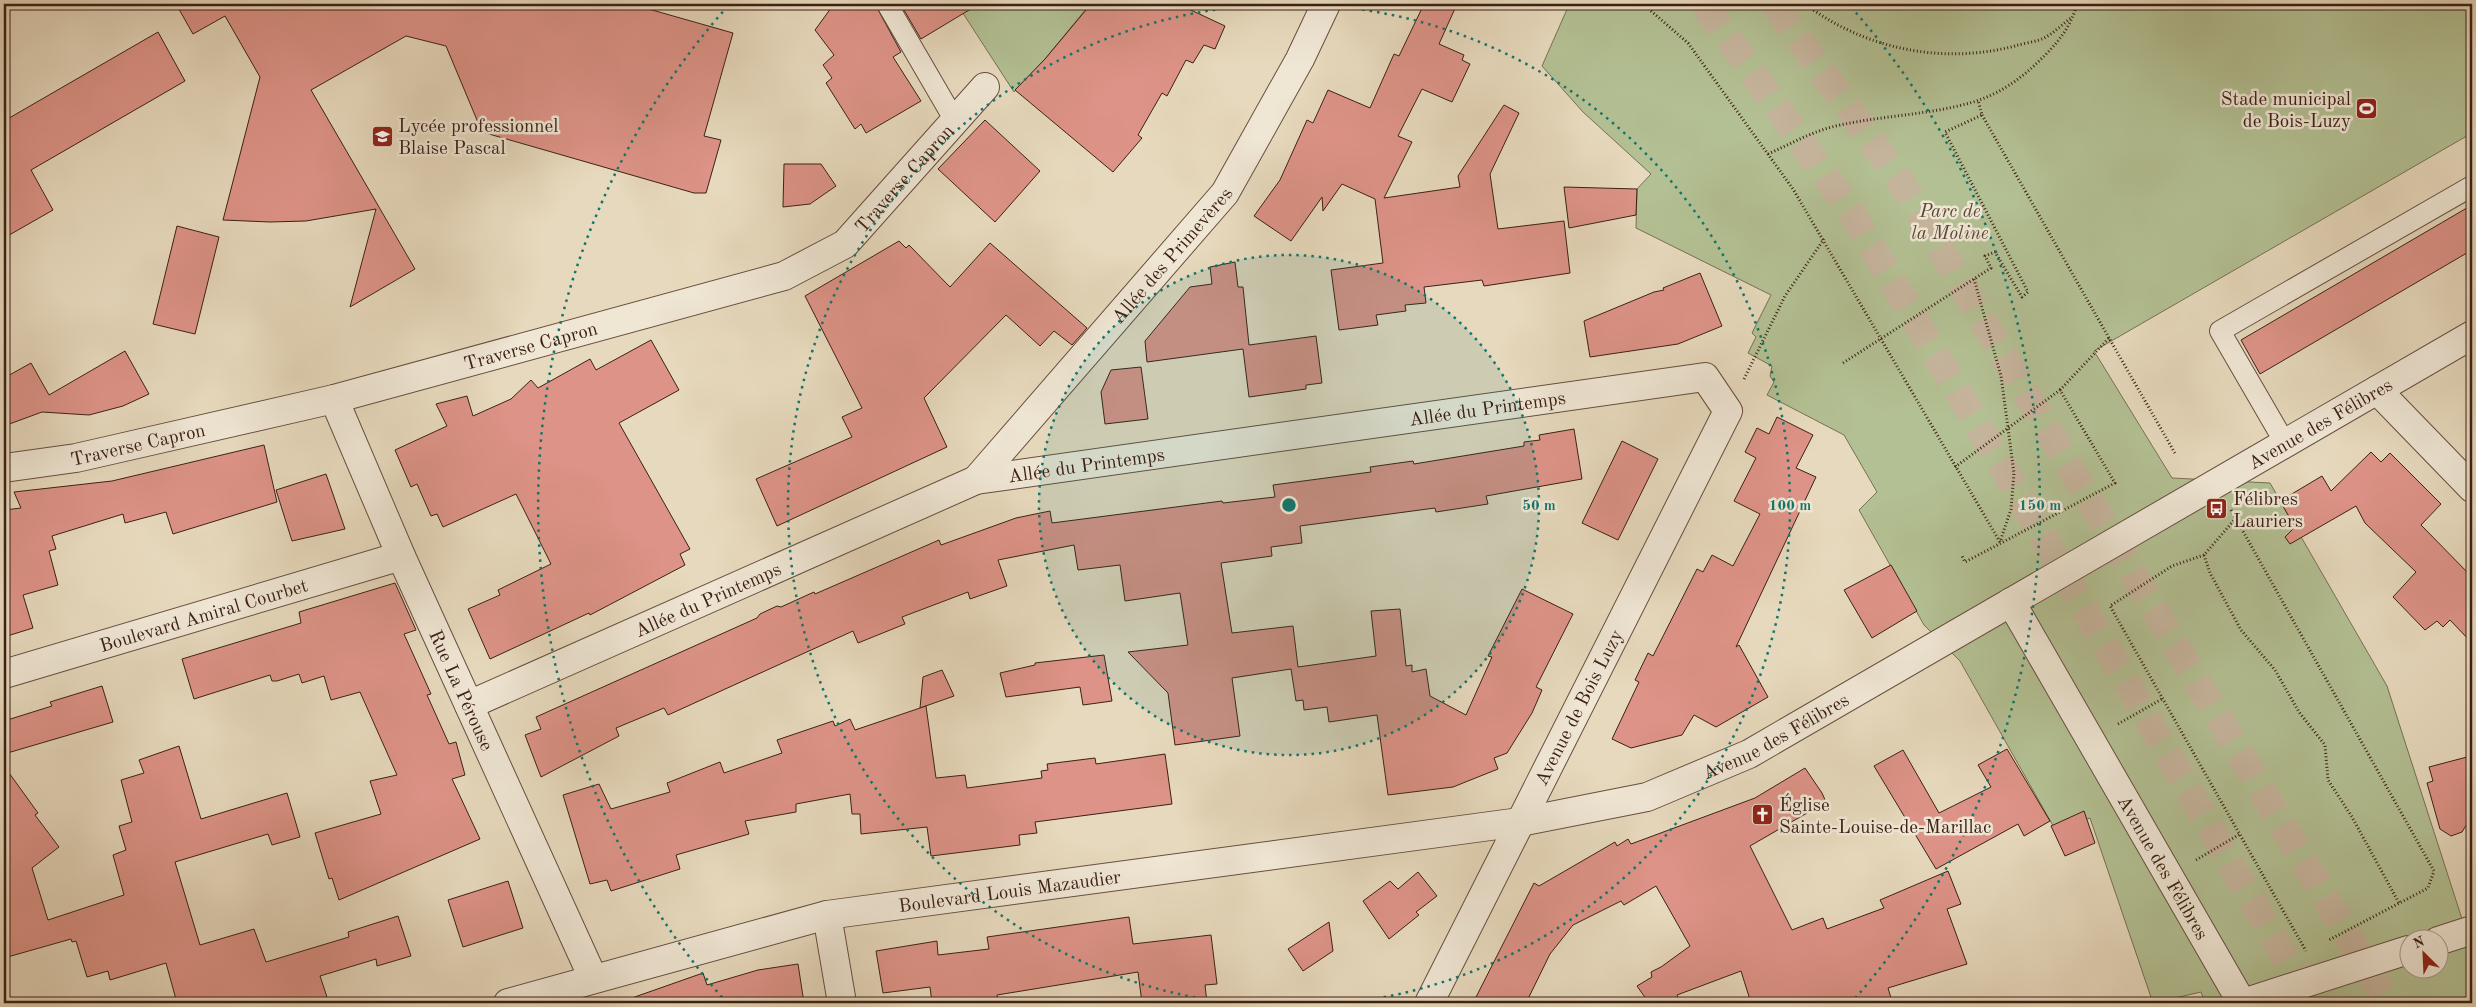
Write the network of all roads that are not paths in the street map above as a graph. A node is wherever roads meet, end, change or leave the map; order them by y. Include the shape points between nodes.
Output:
1 (887, 4) edge
2 (1326, 4) edge
3 (985, 86) dead end
4 (955, 121) junction
5 (2472, 186) edge
6 (2472, 335) edge
7 (2377, 390) junction
8 (334, 399) junction
9 (1728, 411) joint
10 (2285, 443) junction
11 (4, 468) edge
12 (976, 480) junction
13 (2472, 488) edge
14 (402, 556) junction
15 (2011, 602) junction
16 (4, 674) edge
17 (469, 705) junction
18 (1520, 822) junction
19 (826, 916) junction
20 (2472, 930) edge
21 (2448, 938) edge
22 (2398, 953) edge
23 (593, 978) junction
24 (508, 1003) edge
25 (842, 1003) edge
26 (1429, 1003) edge
27 (2242, 1003) edge

1 - 4 lane
2 - 12 street, Allée des Primevères via 1300,60 1225,193
3 - 4 street, Traverse Capron
4 - 8 street, Traverse Capron via 844,244 784,276
5 - 10 lane via 2220,331
6 - 7 street, Avenue des Félibres
7 - 10 street, Avenue des Félibres
7 - 13 street
8 - 11 street, Traverse Capron via 76,458
8 - 14 street, Rue La Pérouse
9 - 12 street, Allée du Printemps via 1705,377
9 - 18 street, Avenue de Bois Luzy
10 - 15 street, Avenue des Félibres
12 - 17 street, Allée du Printemps
14 - 16 street, Boulevard Amiral Courbet
14 - 17 street, Rue La Pérouse
15 - 18 street, Avenue des Félibres via 1749,754 1647,797
15 - 27 street, Avenue des Félibres
17 - 23 street, Rue La Pérouse
18 - 19 street, Boulevard Louis Mazaudier
18 - 26 street, Avenue de Bois Luzy
19 - 23 street, Boulevard Louis Mazaudier
19 - 25 street
20 - 21 street
22 - 27 street
23 - 24 street, Boulevard Louis Mazaudier

